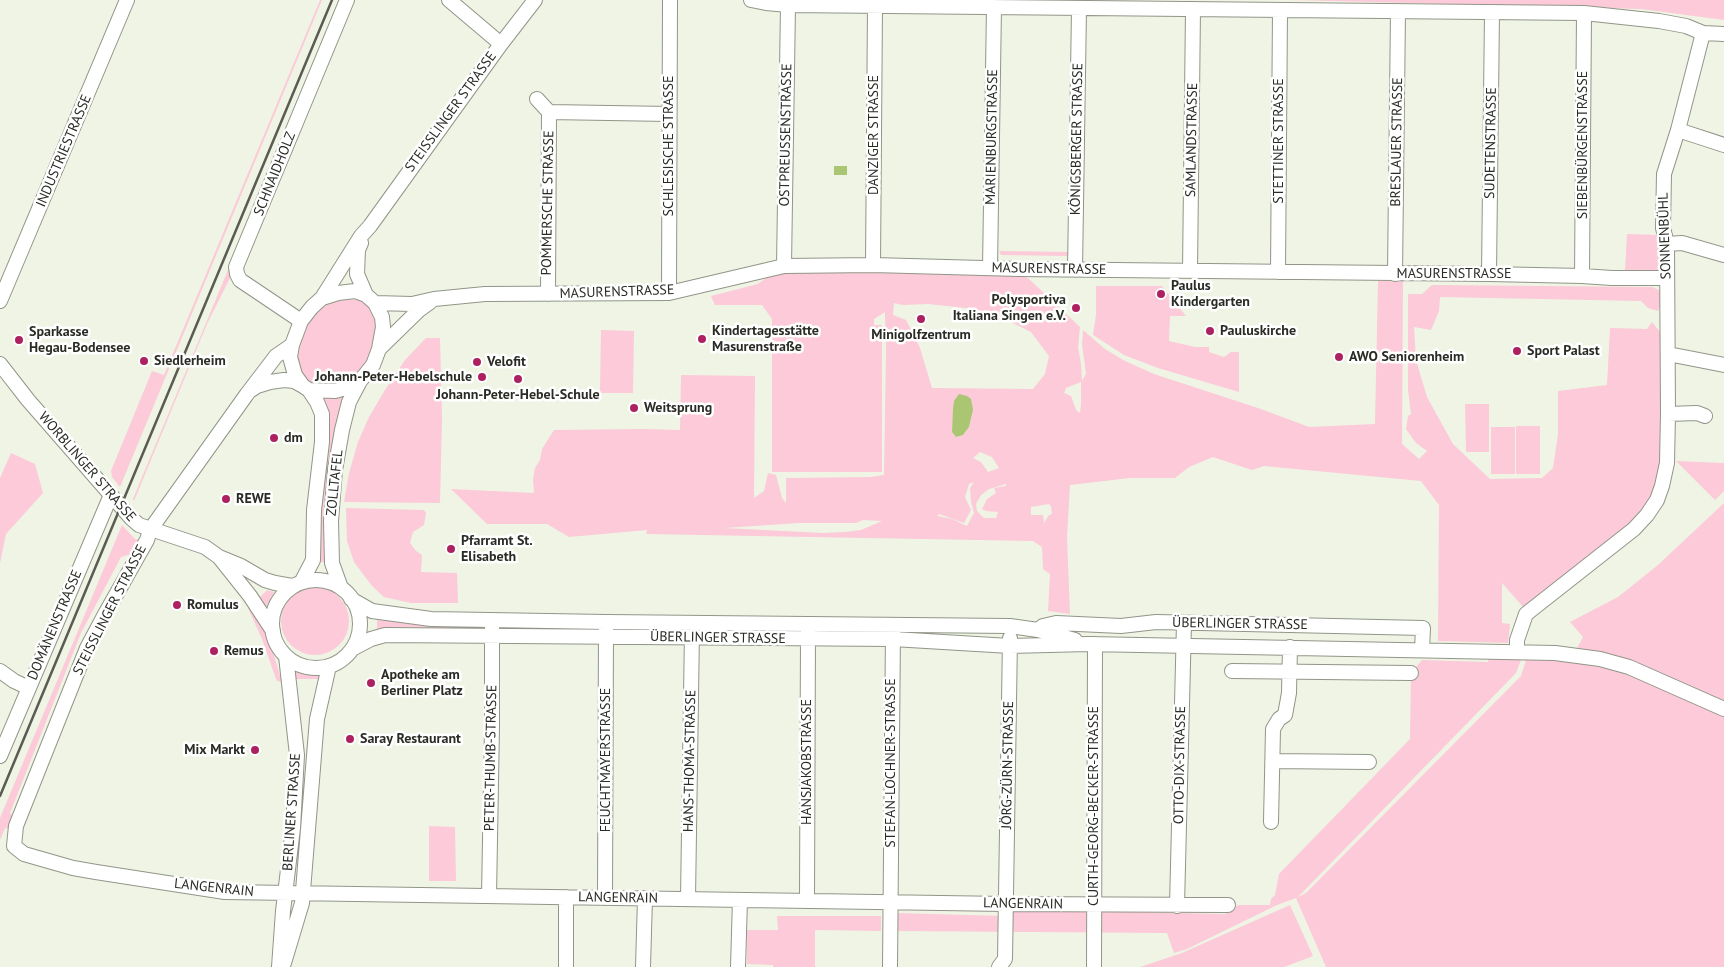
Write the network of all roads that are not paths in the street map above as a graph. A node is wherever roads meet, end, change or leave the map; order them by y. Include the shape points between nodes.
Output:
1 (127, 0) edge
2 (347, 0) edge
3 (450, 0) edge
4 (535, 0) edge
5 (670, 0) edge
6 (751, 0) edge
7 (788, 5) junction
8 (875, 6) junction
9 (994, 7) junction
10 (1079, 8) junction
11 (1194, 9) junction
12 (1280, 10) junction
13 (1398, 11) junction
14 (1492, 12) junction
15 (1584, 13) junction
16 (1703, 33) junction
17 (1724, 34) edge
18 (500, 44) junction
19 (538, 99) dead end
20 (549, 112) junction
21 (669, 114) junction
22 (1678, 130) junction
23 (1724, 145) edge
24 (370, 226) junction
25 (1667, 244) junction
26 (1724, 255) edge
27 (873, 265) junction
28 (784, 266) junction
29 (990, 268) junction
30 (1075, 270) junction
31 (1190, 271) junction
32 (1278, 272) junction
33 (1395, 274) junction
34 (1489, 274) junction
35 (1582, 276) junction
36 (1667, 278) junction
37 (669, 293) junction
38 (548, 294) junction
39 (322, 298) junction
40 (370, 299) junction
41 (434, 299) junction
42 (0, 301) edge
43 (301, 321) junction
44 (292, 346) junction
45 (379, 349) junction
46 (1668, 354) junction
47 (1724, 365) edge
48 (0, 366) edge
49 (360, 380) junction
50 (306, 388) junction
51 (246, 394) junction
52 (1668, 414) junction
53 (1705, 416) dead end
54 (111, 495) junction
55 (150, 530) junction
56 (219, 556) junction
57 (297, 583) junction
58 (341, 588) junction
59 (351, 599) junction
60 (492, 620) junction
61 (606, 622) junction
62 (692, 623) junction
63 (1184, 623) junction
64 (808, 624) junction
65 (893, 624) junction
66 (1010, 626) junction
67 (1038, 630) junction
68 (273, 631) junction
69 (492, 637) junction
70 (606, 637) junction
71 (692, 637) junction
72 (808, 639) junction
73 (893, 639) junction
74 (1091, 644) junction
75 (1010, 646) junction
76 (1183, 646) junction
77 (1290, 647) junction
78 (352, 649) junction
79 (1422, 650) junction
80 (1517, 652) junction
81 (286, 656) junction
82 (329, 666) junction
83 (0, 671) edge
84 (1232, 671) dead end
85 (1288, 672) junction
86 (1411, 673) dead end
87 (29, 688) junction
88 (1723, 708) edge
89 (0, 754) edge
90 (1273, 761) junction
91 (1369, 762) dead end
92 (1271, 822) dead end
93 (14, 846) joint
94 (285, 894) junction
95 (304, 894) junction
96 (489, 896) junction
97 (566, 897) junction
98 (605, 898) junction
99 (645, 898) junction
100 (688, 899) junction
101 (740, 900) junction
102 (807, 900) junction
103 (890, 901) junction
104 (1006, 904) junction
105 (1093, 904) junction
106 (1177, 906) junction
107 (1228, 906) dead end
108 (279, 967) edge
109 (283, 967) edge
110 (566, 967) edge
111 (643, 967) edge
112 (738, 967) edge
113 (890, 967) edge
114 (999, 967) edge
115 (1094, 967) edge

1 - 42 street, INDUSTRIESTRASSE
2 - 43 street, SCHNAIDHOLZ via 236,267 240,280
3 - 18 street
4 - 18 street, STEISSLINGER STRASSE
5 - 21 street, SCHLESISCHE STRASSE
6 - 7 street
7 - 8 street
7 - 28 street, OSTPREUSSENSTRASSE
8 - 9 street
8 - 27 street, DANZIGER STRASSE
9 - 10 street
9 - 29 street, MARIENBURGSTRASSE
10 - 11 street
10 - 30 street, KÖNIGSBERGER STRASSE
11 - 12 street
11 - 31 street, SAMLANDSTRASSE
12 - 13 street
12 - 32 street, STETTINER STRASSE
13 - 14 street
13 - 33 street, BRESLAUER STRASSE
14 - 15 street
14 - 34 street, SUDETENSTRASSE
15 - 16 street via 1686,26
15 - 35 street, SIEBENBÜRGENSTRASSE
16 - 17 street
16 - 22 street, SONNENBÜHL
18 - 24 street, STEISSLINGER STRASSE
19 - 20 street, POMMERSCHE STRASSE
20 - 21 street, POMMERSCHE STRASSE
20 - 38 street, POMMERSCHE STRASSE
21 - 37 street, SCHLESISCHE STRASSE
22 - 23 street
22 - 25 street, SONNENBÜHL via 1664,174 1663,228
24 - 39 street, STEISSLINGER STRASSE
24 - 40 street, STEISSLINGER STRASSE via 358,250 356,264 357,274
25 - 26 street via 1682,243
25 - 36 street, SONNENBÜHL
27 - 28 street, MASURENSTRASSE
27 - 29 street, MASURENSTRASSE
28 - 37 street, MASURENSTRASSE
29 - 30 street, MASURENSTRASSE
30 - 31 street, MASURENSTRASSE
31 - 32 street, MASURENSTRASSE
32 - 33 street, MASURENSTRASSE
33 - 34 street, MASURENSTRASSE
34 - 35 street, MASURENSTRASSE
35 - 36 street, MASURENSTRASSE
36 - 46 street, SONNENBÜHL
37 - 38 street, MASURENSTRASSE
38 - 41 street, MASURENSTRASSE via 486,294
39 - 40 street via 355,291
39 - 43 street, STEISSLINGER STRASSE
40 - 41 street, MASURENSTRASSE via 412,304
40 - 45 street, STEISSLINGER STRASSE via 382,317
41 - 45 street
43 - 44 street, STEISSLINGER STRASSE
44 - 50 street, STEISSLINGER STRASSE via 290,357 295,375
44 - 51 street, STEISSLINGER STRASSE via 276,356
45 - 49 street, STEISSLINGER STRASSE via 373,365
46 - 47 street
46 - 52 street, SONNENBÜHL
48 - 54 street, WORBLINGER STRASSE
49 - 50 street, STEISSLINGER STRASSE via 335,391
49 - 58 street, ZOLLTAFEL via 349,402 342,430 330,520 332,563
50 - 51 street, STEISSLINGER STRASSE via 284,380 257,386
50 - 57 street, ZOLLTAFEL via 322,414 322,442 314,510 313,560
51 - 55 street, STEISSLINGER STRASSE
52 - 53 street via 1698,413
52 - 80 street, SONNENBÜHL via 1666,471 1657,500 1647,516 1526,614 1517,640
54 - 55 street, WORBLINGER STRASSE via 131,518
54 - 87 street, DOMÄNENSTRASSE
55 - 56 street, WORBLINGER STRASSE via 205,547
55 - 93 street, STEISSLINGER STRASSE via 88,648 16,826
56 - 57 street, WORBLINGER STRASSE via 265,580
56 - 68 street, WORBLINGER STRASSE
57 - 58 street via 322,580
57 - 68 street via 278,602 273,616
58 - 59 street
59 - 60 street, ÜBERLINGER STRASSE via 372,611 431,619
59 - 78 street via 359,624 358,637
60 - 61 street, ÜBERLINGER STRASSE
60 - 69 street, PETER-THUMB-STRASSE
61 - 62 street, ÜBERLINGER STRASSE
61 - 70 street, FEUCHTMAYERSTRASSE
62 - 64 street, ÜBERLINGER STRASSE
62 - 71 street, HANS-THOMA-STRASSE
63 - 67 street, ÜBERLINGER STRASSE via 1121,626 1056,623
63 - 76 street, OTTO-DIX-STRASSE
63 - 79 street, ÜBERLINGER STRASSE via 1423,628
64 - 65 street, ÜBERLINGER STRASSE
64 - 72 street, HANSJAKOBSTRASSE
65 - 66 street, ÜBERLINGER STRASSE
65 - 73 street, STEFAN-LOCHNER-STRASSE
66 - 67 street, ÜBERLINGER STRASSE
66 - 75 street, JÖRG-ZÜRN-STRASSE
67 - 74 street, ÜBERLINGER STRASSE
68 - 81 street
69 - 70 street, ÜBERLINGER STRASSE
69 - 78 street, ÜBERLINGER STRASSE via 385,635
69 - 96 street, PETER-THUMB-STRASSE
70 - 71 street, ÜBERLINGER STRASSE
70 - 98 street, FEUCHTMAYERSTRASSE
71 - 72 street, ÜBERLINGER STRASSE
71 - 100 street, HANS-THOMA-STRASSE
72 - 73 street, ÜBERLINGER STRASSE
72 - 102 street, HANSJAKOBSTRASSE
73 - 75 street, ÜBERLINGER STRASSE
73 - 103 street, STEFAN-LOCHNER-STRASSE
74 - 75 street, ÜBERLINGER STRASSE
74 - 76 street, ÜBERLINGER STRASSE
74 - 105 street, CURTH-GEORG-BECKER-STRASSE
75 - 104 street, JÖRG-ZÜRN-STRASSE
76 - 77 street, ÜBERLINGER STRASSE
76 - 106 street, OTTO-DIX-STRASSE
77 - 79 street, ÜBERLINGER STRASSE
77 - 85 street
78 - 82 street
79 - 80 street, ÜBERLINGER STRASSE
80 - 88 street, ÜBERLINGER STRASSE via 1573,654 1600,659 1637,670
81 - 82 street via 306,667
81 - 94 street, BERLINER STRASSE via 297,755
82 - 95 street, BERLINER STRASSE via 317,720
83 - 87 street
84 - 85 street
85 - 86 street
85 - 90 street via 1285,715 1273,728
87 - 89 street, DOMÄNENSTRASSE
90 - 91 street
90 - 92 street
93 - 94 street, LANGENRAIN via 24,854 73,868 225,892
94 - 95 street, LANGENRAIN
94 - 108 street, BERLINER STRASSE
95 - 96 street, LANGENRAIN
95 - 109 street, BERLINER STRASSE
96 - 97 street, LANGENRAIN
97 - 98 street, LANGENRAIN
97 - 110 street
98 - 99 street, LANGENRAIN
99 - 100 street, LANGENRAIN
99 - 111 street
100 - 101 street, LANGENRAIN
101 - 102 street, LANGENRAIN
101 - 112 street
102 - 103 street, LANGENRAIN
103 - 104 street, LANGENRAIN
103 - 113 street, STEFAN-LOCHNER-STRASSE
104 - 105 street, LANGENRAIN
104 - 114 street, JÖRG-ZÜRN-STRASSE via 1005,959
105 - 106 street, LANGENRAIN
105 - 115 street, CURTH-GEORG-BECKER-STRASSE
106 - 107 street, LANGENRAIN

